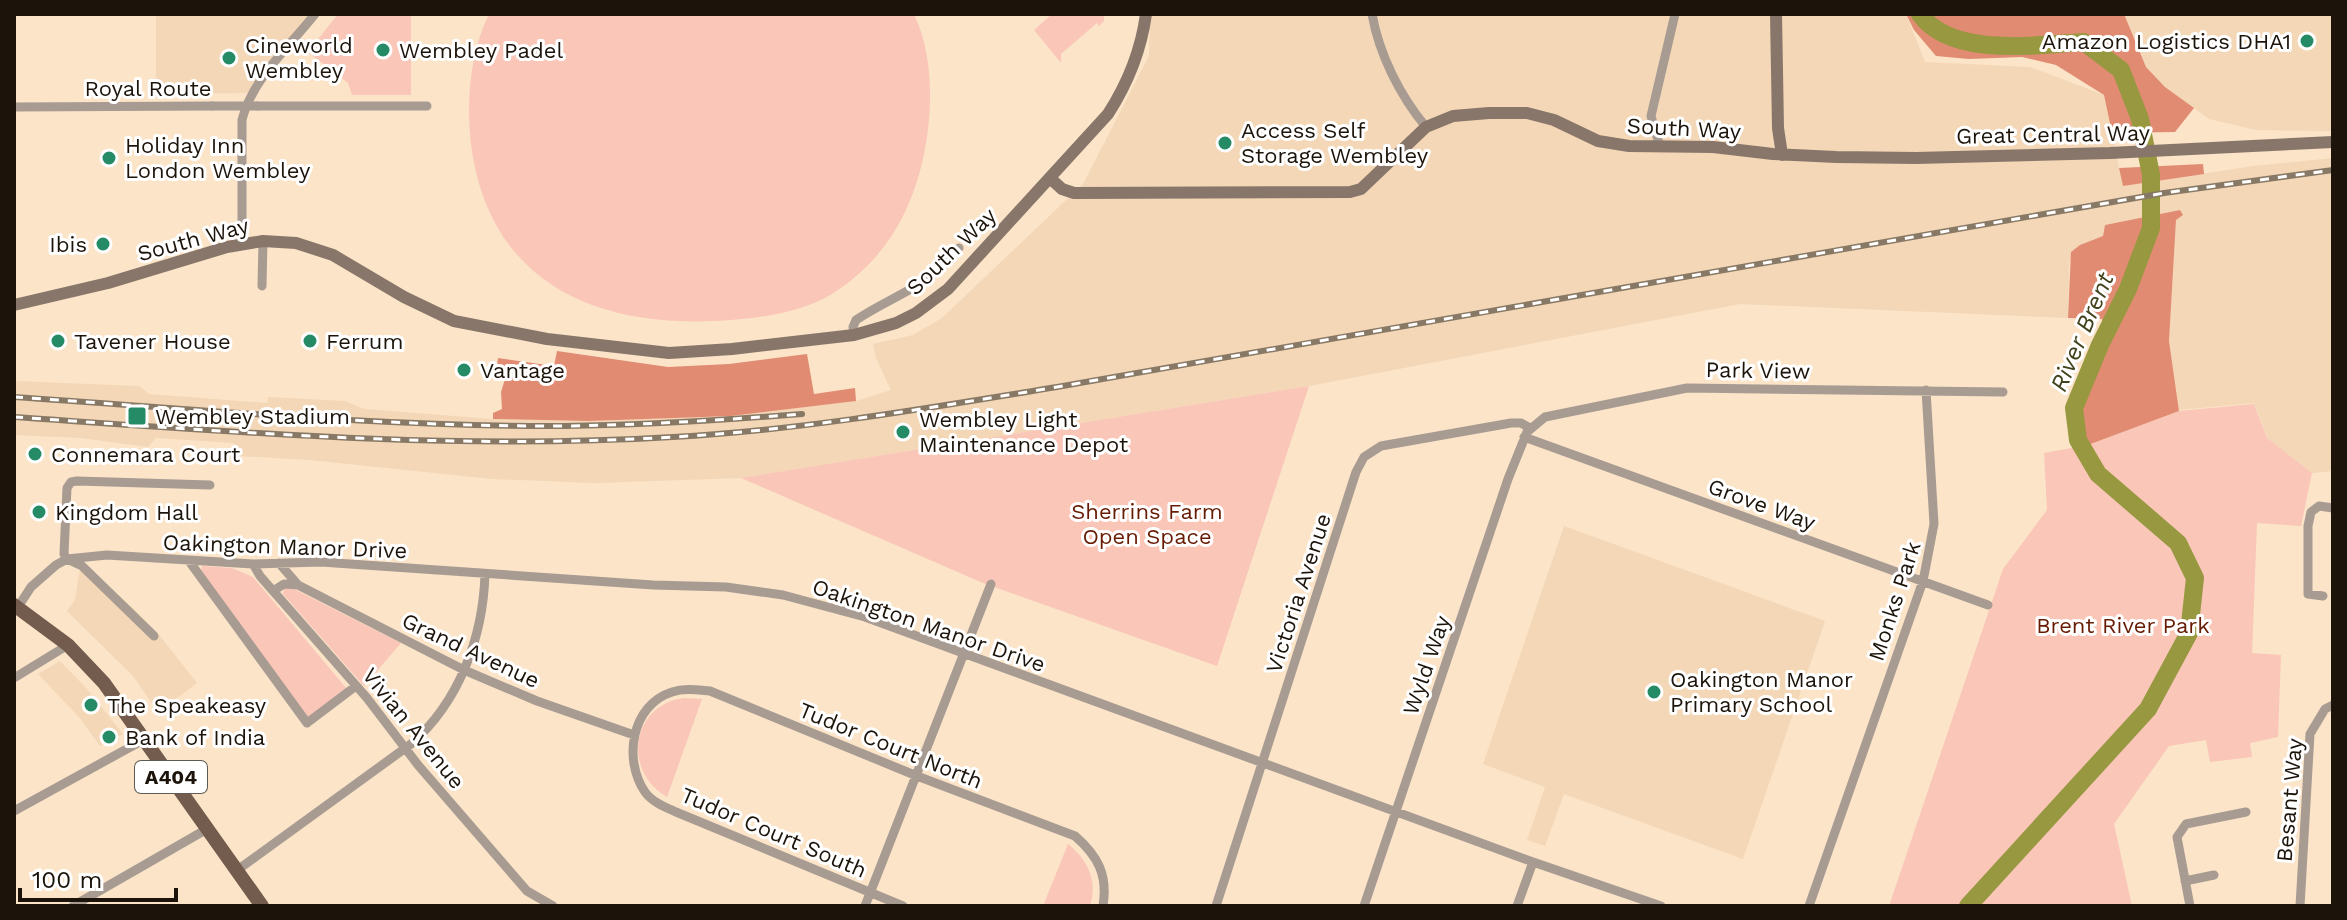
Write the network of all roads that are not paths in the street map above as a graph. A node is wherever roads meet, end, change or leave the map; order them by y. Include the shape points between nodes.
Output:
1 (315, 14) edge
2 (1146, 14) edge
3 (1372, 14) edge
4 (1675, 14) edge
5 (1776, 14) edge
6 (427, 106) dead end
7 (14, 107) edge
8 (1426, 127) junction
9 (2333, 142) edge
10 (1660, 147) junction
11 (1777, 154) junction
12 (1051, 179) junction
13 (242, 236) dead end
14 (263, 241) junction
15 (959, 248) dead end
16 (262, 286) dead end
17 (14, 305) edge
18 (854, 335) junction
19 (1926, 390) junction
20 (2003, 392) dead end
21 (1527, 433) junction
22 (210, 485) dead end
23 (2333, 508) edge
24 (67, 559) junction
25 (189, 561) junction
26 (279, 563) junction
27 (253, 564) junction
28 (485, 574) junction
29 (1923, 581) junction
30 (991, 584) dead end
31 (298, 585) junction
32 (273, 591) junction
33 (2323, 596) dead end
34 (1988, 605) dead end
35 (16, 606) edge
36 (154, 636) dead end
37 (68, 645) junction
38 (965, 655) junction
39 (464, 670) junction
40 (14, 678) edge
41 (356, 686) junction
42 (2333, 705) edge
43 (634, 735) junction
44 (145, 739) junction
45 (405, 748) junction
46 (1262, 762) junction
47 (917, 776) junction
48 (14, 811) edge
49 (1396, 811) junction
50 (2246, 812) dead end
51 (207, 829) junction
52 (1533, 862) junction
53 (236, 871) junction
54 (2214, 875) dead end
55 (2185, 881) junction
56 (871, 892) junction
57 (73, 906) edge
58 (262, 906) edge
59 (553, 906) edge
60 (865, 906) edge
61 (903, 906) edge
62 (1103, 906) edge
63 (1216, 906) edge
64 (1364, 906) edge
65 (1517, 906) edge
66 (1661, 906) edge
67 (1809, 906) edge
68 (2190, 906) edge
69 (2300, 906) edge

1 - 13 street via 245,108
2 - 12 main road via 1137,57 1117,101
3 - 8 street via 1389,67
4 - 10 street via 1651,116
5 - 11 main road
6 - 7 street, Royal Route, bridge
8 - 10 main road, South Way via 1453,116 1527,113 1598,141
8 - 12 main road, South Way via 1361,189 1350,192 1074,193
9 - 11 main road, Great Central Way via 1916,158
10 - 11 main road, South Way
12 - 18 main road, South Way via 932,303 896,323
14 - 16 street
14 - 17 main road, South Way
14 - 18 main road, South Way via 296,243 333,255 454,321 547,339 669,353
15 - 18 street via 918,286 856,320
19 - 20 street, Park View
19 - 21 street, Park View via 1696,387 1545,417
19 - 29 street, Monks Park via 1934,524
21 - 29 street, Grove Way
21 - 46 street, Victoria Avenue via 1521,423 1511,423 1381,446 1364,457
21 - 49 street, Wyld Way
22 - 24 street via 71,482
23 - 33 street via 2319,506 2311,512 2308,526 2309,595
24 - 25 street, Oakington Manor Drive via 107,555
24 - 35 street via 49,570
24 - 36 street via 82,566
25 - 27 street, Oakington Manor Drive
25 - 41 street via 307,723
26 - 27 street, Oakington Manor Drive
26 - 28 street, Oakington Manor Drive
26 - 31 street, Grand Avenue
27 - 32 street, Vivian Avenue
28 - 38 street, Oakington Manor Drive via 783,595 865,617
28 - 39 street via 477,637
29 - 34 street, Grove Way
29 - 67 street, Monks Park
30 - 38 street
31 - 32 street via 284,584
31 - 39 street, Grand Avenue
32 - 41 street, Vivian Avenue
35 - 37 main road, A404
37 - 40 street
37 - 44 main road, A404
38 - 46 street, Oakington Manor Drive
38 - 47 street
39 - 43 street, Grand Avenue
39 - 45 street via 441,710
41 - 45 street, Vivian Avenue
42 - 69 street, Besant Way via 2310,734
43 - 47 street, Tudor Court North via 662,696 690,689 710,691
43 - 56 street, Tudor Court South via 633,765 651,798
44 - 48 street
44 - 51 main road, A404
45 - 53 street
45 - 59 street, Vivian Avenue via 527,891
46 - 49 street, Oakington Manor Drive
46 - 63 street, Victoria Avenue
47 - 56 street
47 - 62 street, Tudor Court North via 1075,836 1104,873
49 - 52 street, Oakington Manor Drive
49 - 64 street, Wyld Way
50 - 55 street via 2186,824 2177,837
51 - 53 main road, A404
51 - 57 street
52 - 65 street
52 - 66 street, Oakington Manor Drive
53 - 58 main road, A404
54 - 55 street
55 - 68 street
56 - 60 street
56 - 61 street, Tudor Court South

